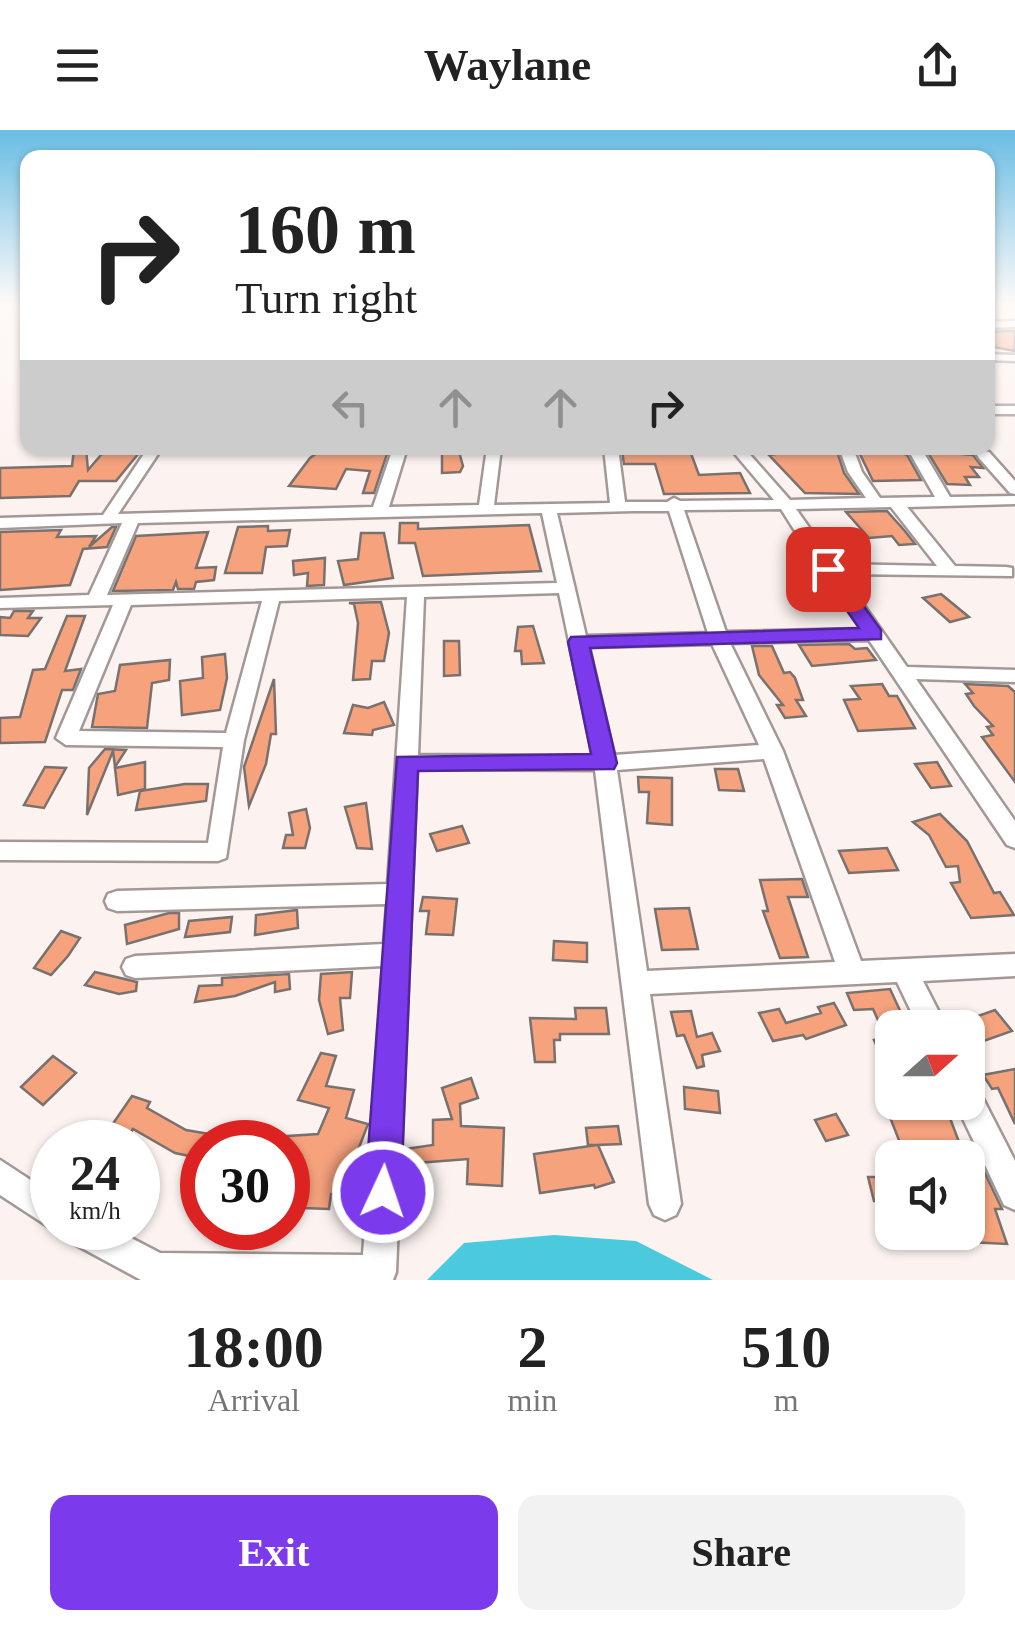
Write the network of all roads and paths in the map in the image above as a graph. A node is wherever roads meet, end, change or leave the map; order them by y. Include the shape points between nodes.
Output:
1 (150, 455) edge
2 (398, 455) edge
3 (493, 455) edge
4 (612, 455) edge
5 (742, 455) edge
6 (849, 455) edge
7 (918, 455) edge
8 (984, 455) dead end
9 (1015, 490) edge
10 (1015, 500) edge
11 (875, 501) junction
12 (945, 501) junction
13 (894, 502) junction
14 (674, 503) junction
15 (785, 503) junction
16 (618, 505) junction
17 (548, 510) junction
18 (486, 511) junction
19 (379, 514) junction
20 (108, 518) junction
21 (132, 519) junction
22 (0, 522) edge
23 (828, 569) junction
24 (950, 571) junction
25 (1006, 572) dead end
26 (566, 588) junction
27 (416, 593) junction
28 (272, 596) junction
29 (124, 600) junction
30 (95, 602) junction
31 (0, 603) edge
32 (873, 634) junction
33 (718, 637) junction
34 (578, 642) junction
35 (900, 673) junction
36 (1015, 676) edge
37 (234, 740) junction
38 (772, 752) junction
39 (406, 762) junction
40 (605, 763) junction
41 (1015, 840) edge
42 (0, 851) edge
43 (398, 894) junction
44 (116, 901) dead end
45 (394, 954) junction
46 (1015, 965) edge
47 (136, 967) dead end
48 (904, 968) junction
49 (851, 970) junction
50 (637, 983) junction
51 (924, 1010) edge
52 (978, 1120) edge
53 (0, 1176) edge
54 (1015, 1194) edge
55 (30, 1197) edge
56 (665, 1204) dead end
57 (116, 1250) edge
58 (156, 1275) edge
59 (380, 1276) edge

1 - 20 street
2 - 19 street
3 - 18 street
4 - 16 street
5 - 15 street
6 - 11 street
7 - 12 street
8 - 9 street
10 - 12 street
11 - 13 street
11 - 15 street
12 - 13 street
13 - 24 street
14 - 15 street
14 - 16 street
14 - 33 street
15 - 23 street
16 - 17 street
17 - 18 street
17 - 26 street
18 - 19 street
19 - 21 street
20 - 21 street
20 - 22 street
21 - 30 street
23 - 24 street
23 - 32 street
24 - 25 street
26 - 27 street
26 - 34 street
27 - 28 street
27 - 39 street
28 - 29 street
28 - 37 street
29 - 30 street
29 - 37 street via 66,738
30 - 31 street
32 - 33 street
32 - 35 street
33 - 34 street
33 - 38 street
34 - 40 street
35 - 36 street
35 - 41 street
37 - 42 street via 218,852
38 - 40 street
38 - 49 street
39 - 40 street
39 - 43 street
40 - 50 street
43 - 44 street
43 - 45 street
45 - 47 street
45 - 59 street
46 - 48 street
48 - 49 street
48 - 51 street
49 - 50 street
50 - 56 street
52 - 54 street
53 - 55 street
57 - 58 street
58 - 59 street

